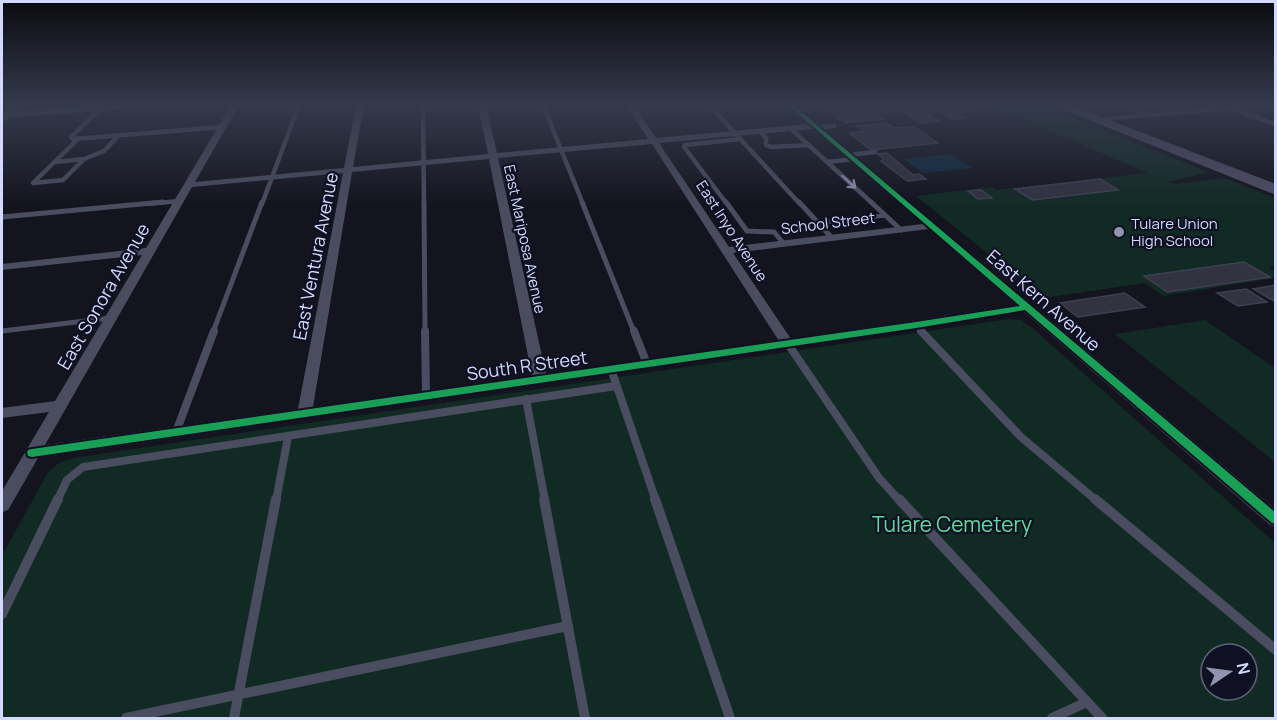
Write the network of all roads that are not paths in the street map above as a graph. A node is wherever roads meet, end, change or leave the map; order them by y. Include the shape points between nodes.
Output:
1 (78, 139) joint
2 (83, 139) edge
3 (116, 139) edge
4 (215, 139) edge
5 (287, 139) edge
6 (355, 139) edge
7 (423, 139) edge
8 (489, 139) edge
9 (556, 139) edge
10 (718, 139) edge
11 (739, 139) edge
12 (766, 139) edge
13 (801, 139) edge
14 (830, 139) edge
15 (1144, 139) edge
16 (701, 140) junction
17 (656, 141) junction
18 (808, 145) junction
19 (561, 151) junction
20 (875, 152) dead end
21 (493, 157) junction
22 (851, 157) junction
23 (84, 159) junction
24 (55, 162) junction
25 (827, 162) junction
26 (423, 164) junction
27 (350, 170) junction
28 (272, 178) junction
29 (188, 185) junction
30 (1275, 190) edge
31 (179, 201) junction
32 (885, 215) junction
33 (2, 217) edge
34 (818, 223) junction
35 (932, 226) junction
36 (901, 230) junction
37 (832, 238) junction
38 (784, 244) junction
39 (728, 250) junction
40 (150, 251) junction
41 (2, 267) edge
42 (1027, 307) junction
43 (110, 318) junction
44 (916, 325) junction
45 (2, 331) edge
46 (788, 344) junction
47 (647, 364) junction
48 (611, 369) junction
49 (540, 380) junction
50 (616, 386) junction
51 (426, 396) junction
52 (526, 399) junction
53 (60, 405) junction
54 (2, 413) edge
55 (304, 414) junction
56 (176, 432) junction
57 (288, 437) junction
58 (32, 453) junction
59 (2, 505) edge
60 (1275, 520) edge
61 (2, 614) edge
62 (568, 626) junction
63 (1275, 650) edge
64 (238, 695) junction
65 (1087, 702) junction
66 (126, 718) edge
67 (234, 718) edge
68 (585, 718) edge
69 (730, 718) edge
70 (1052, 718) edge
71 (1102, 718) edge

1 - 2 lane
1 - 24 lane
3 - 23 lane via 105,151
4 - 29 street, East Sonora Avenue
5 - 28 lane
6 - 27 street, East Ventura Avenue
7 - 26 lane
8 - 21 street, East Mariposa Avenue
9 - 19 lane
10 - 16 street
11 - 34 lane
12 - 18 lane via 766,145 771,147
13 - 18 lane
14 - 22 street, East Kern Avenue
15 - 30 main road
16 - 17 street
16 - 38 lane via 684,147 747,231 774,232
17 - 19 street
17 - 39 street, East Inyo Avenue
18 - 25 lane
19 - 21 street
19 - 47 lane
20 - 22 lane
21 - 26 street
21 - 49 street, East Mariposa Avenue
22 - 25 lane
22 - 35 street, East Kern Avenue
23 - 24 lane
23 - 24 lane via 63,180 33,183
25 -> 32 lane
26 - 27 street
26 - 51 lane
27 - 28 street
27 - 55 street, East Ventura Avenue
28 - 29 street
28 - 56 lane
29 - 31 street, East Sonora Avenue
31 - 33 lane
31 - 40 street, East Sonora Avenue
32 - 34 lane
32 - 36 lane
34 - 37 lane
35 - 36 street, School Street
35 - 42 street, East Kern Avenue
36 - 37 street, School Street
37 - 38 street, School Street
38 - 39 street, School Street
39 - 46 street, East Inyo Avenue
40 - 41 street
40 - 43 street, East Sonora Avenue
42 - 44 street, South R Street
42 - 60 street, East Kern Avenue
43 - 45 lane
43 - 53 street, East Sonora Avenue
44 - 46 street, South R Street
44 - 63 lane via 1022,437
46 - 47 street, South R Street
46 - 65 lane via 879,478
47 - 48 street, South R Street
48 - 49 street, South R Street
48 - 50 lane
49 - 51 street, South R Street
50 - 52 lane
50 - 69 lane
51 - 55 street, South R Street
52 - 57 lane
52 - 62 lane
53 - 54 street
53 - 58 street, East Sonora Avenue
55 - 56 street, South R Street
56 - 58 street, South R Street
57 - 61 lane via 83,467 68,480
57 - 64 lane
58 - 59 street, East Sonora Avenue
62 - 64 lane
62 - 68 lane
64 - 66 lane
64 - 67 lane
65 - 70 lane
65 - 71 lane

